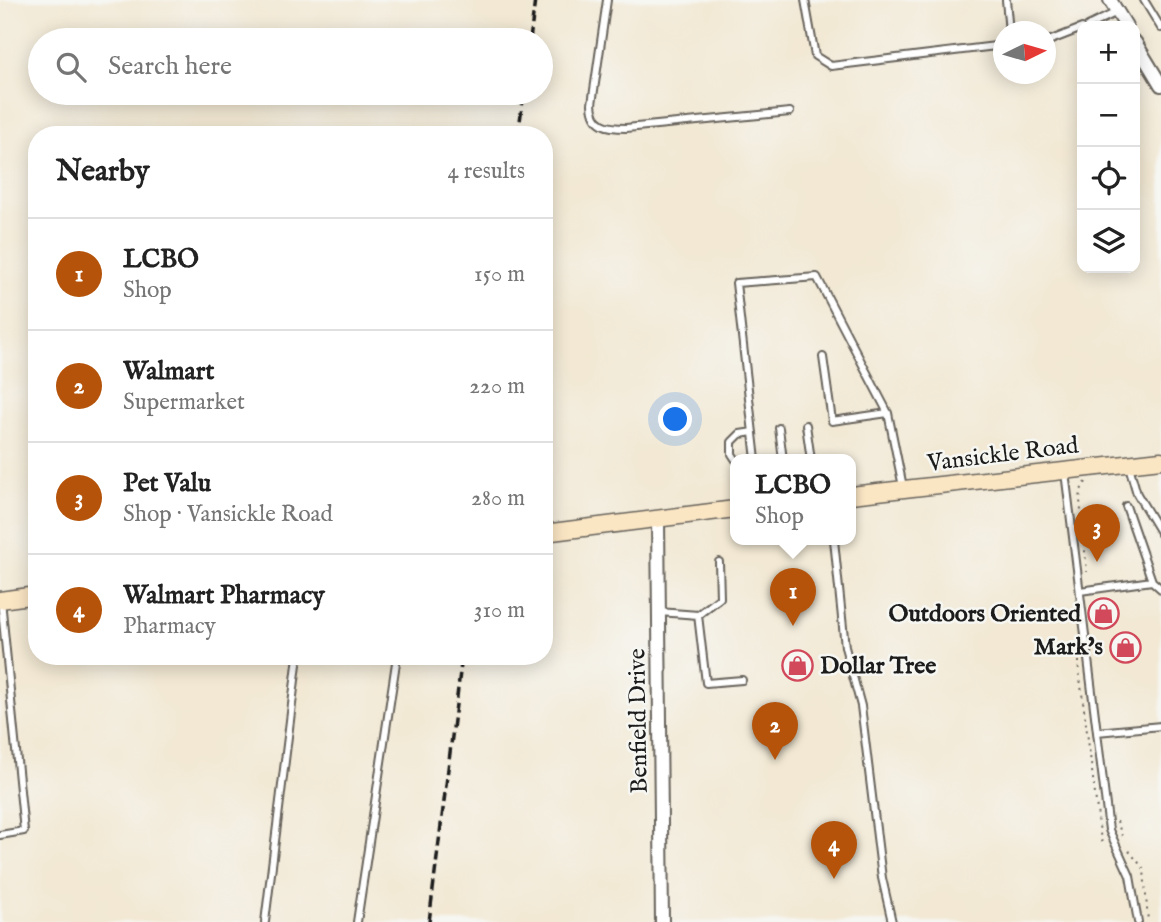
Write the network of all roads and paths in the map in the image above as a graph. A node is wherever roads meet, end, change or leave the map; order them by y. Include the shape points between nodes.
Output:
1 (607, 0) edge
2 (805, 0) edge
3 (1006, 0) edge
4 (1110, 0) edge
5 (1143, 0) edge
6 (1117, 12) junction
7 (1008, 21) edge
8 (1098, 21) edge
9 (1122, 21) edge
10 (1161, 29) edge
11 (1077, 30) edge
12 (1056, 38) edge
13 (993, 46) edge
14 (1140, 50) edge
15 (1161, 85) edge
16 (790, 112) dead end
17 (823, 357) dead end
18 (888, 413) junction
19 (806, 425) dead end
20 (779, 428) dead end
21 (753, 432) junction
22 (732, 454) edge
23 (755, 454) edge
24 (782, 454) edge
25 (810, 454) edge
26 (1161, 460) edge
27 (1129, 464) junction
28 (1065, 470) junction
29 (904, 489) junction
30 (856, 494) edge
31 (1126, 506) dead end
32 (730, 510) edge
33 (658, 519) junction
34 (553, 532) edge
35 (1161, 534) edge
36 (835, 545) edge
37 (719, 562) dead end
38 (1153, 581) junction
39 (1161, 589) edge
40 (1080, 591) junction
41 (28, 596) edge
42 (1, 599) edge
43 (659, 612) junction
44 (698, 615) junction
45 (2, 640) edge
46 (297, 665) edge
47 (396, 665) edge
48 (742, 680) dead end
49 (1161, 726) edge
50 (1097, 732) junction
51 (0, 835) edge
52 (265, 922) edge
53 (357, 922) edge
54 (662, 922) edge
55 (892, 922) edge
56 (1138, 922) edge

1 - 16 lane via 592,104 594,116 605,127
2 - 13 lane via 815,56 831,66
3 - 7 lane
4 - 6 street
5 - 10 lane
6 - 8 lane
6 - 9 street
11 - 12 lane
14 - 15 street
17 - 18 lane via 832,421
18 - 21 lane via 817,277 736,283
18 - 29 lane
19 - 25 lane
20 - 24 lane
21 - 22 lane via 740,434 732,442
21 - 23 lane
26 - 27 street, Vansickle Road
27 - 28 street, Vansickle Road
27 - 35 lane via 1138,494
28 - 29 street, Vansickle Road
28 - 40 lane
29 - 30 street, Vansickle Road
31 - 38 lane
32 - 33 street
33 - 34 street
33 - 43 street, Benfield Drive
36 - 55 lane via 845,647 863,716 882,878
37 - 44 lane via 720,598
38 - 39 lane
38 - 40 lane
40 - 50 lane
41 - 42 street
42 - 45 lane
43 - 44 lane
43 - 54 street, Benfield Drive
44 - 48 lane via 706,682
45 - 51 lane via 24,831
46 - 52 lane
47 - 53 lane
49 - 50 lane
50 - 56 lane via 1109,830 1130,876

